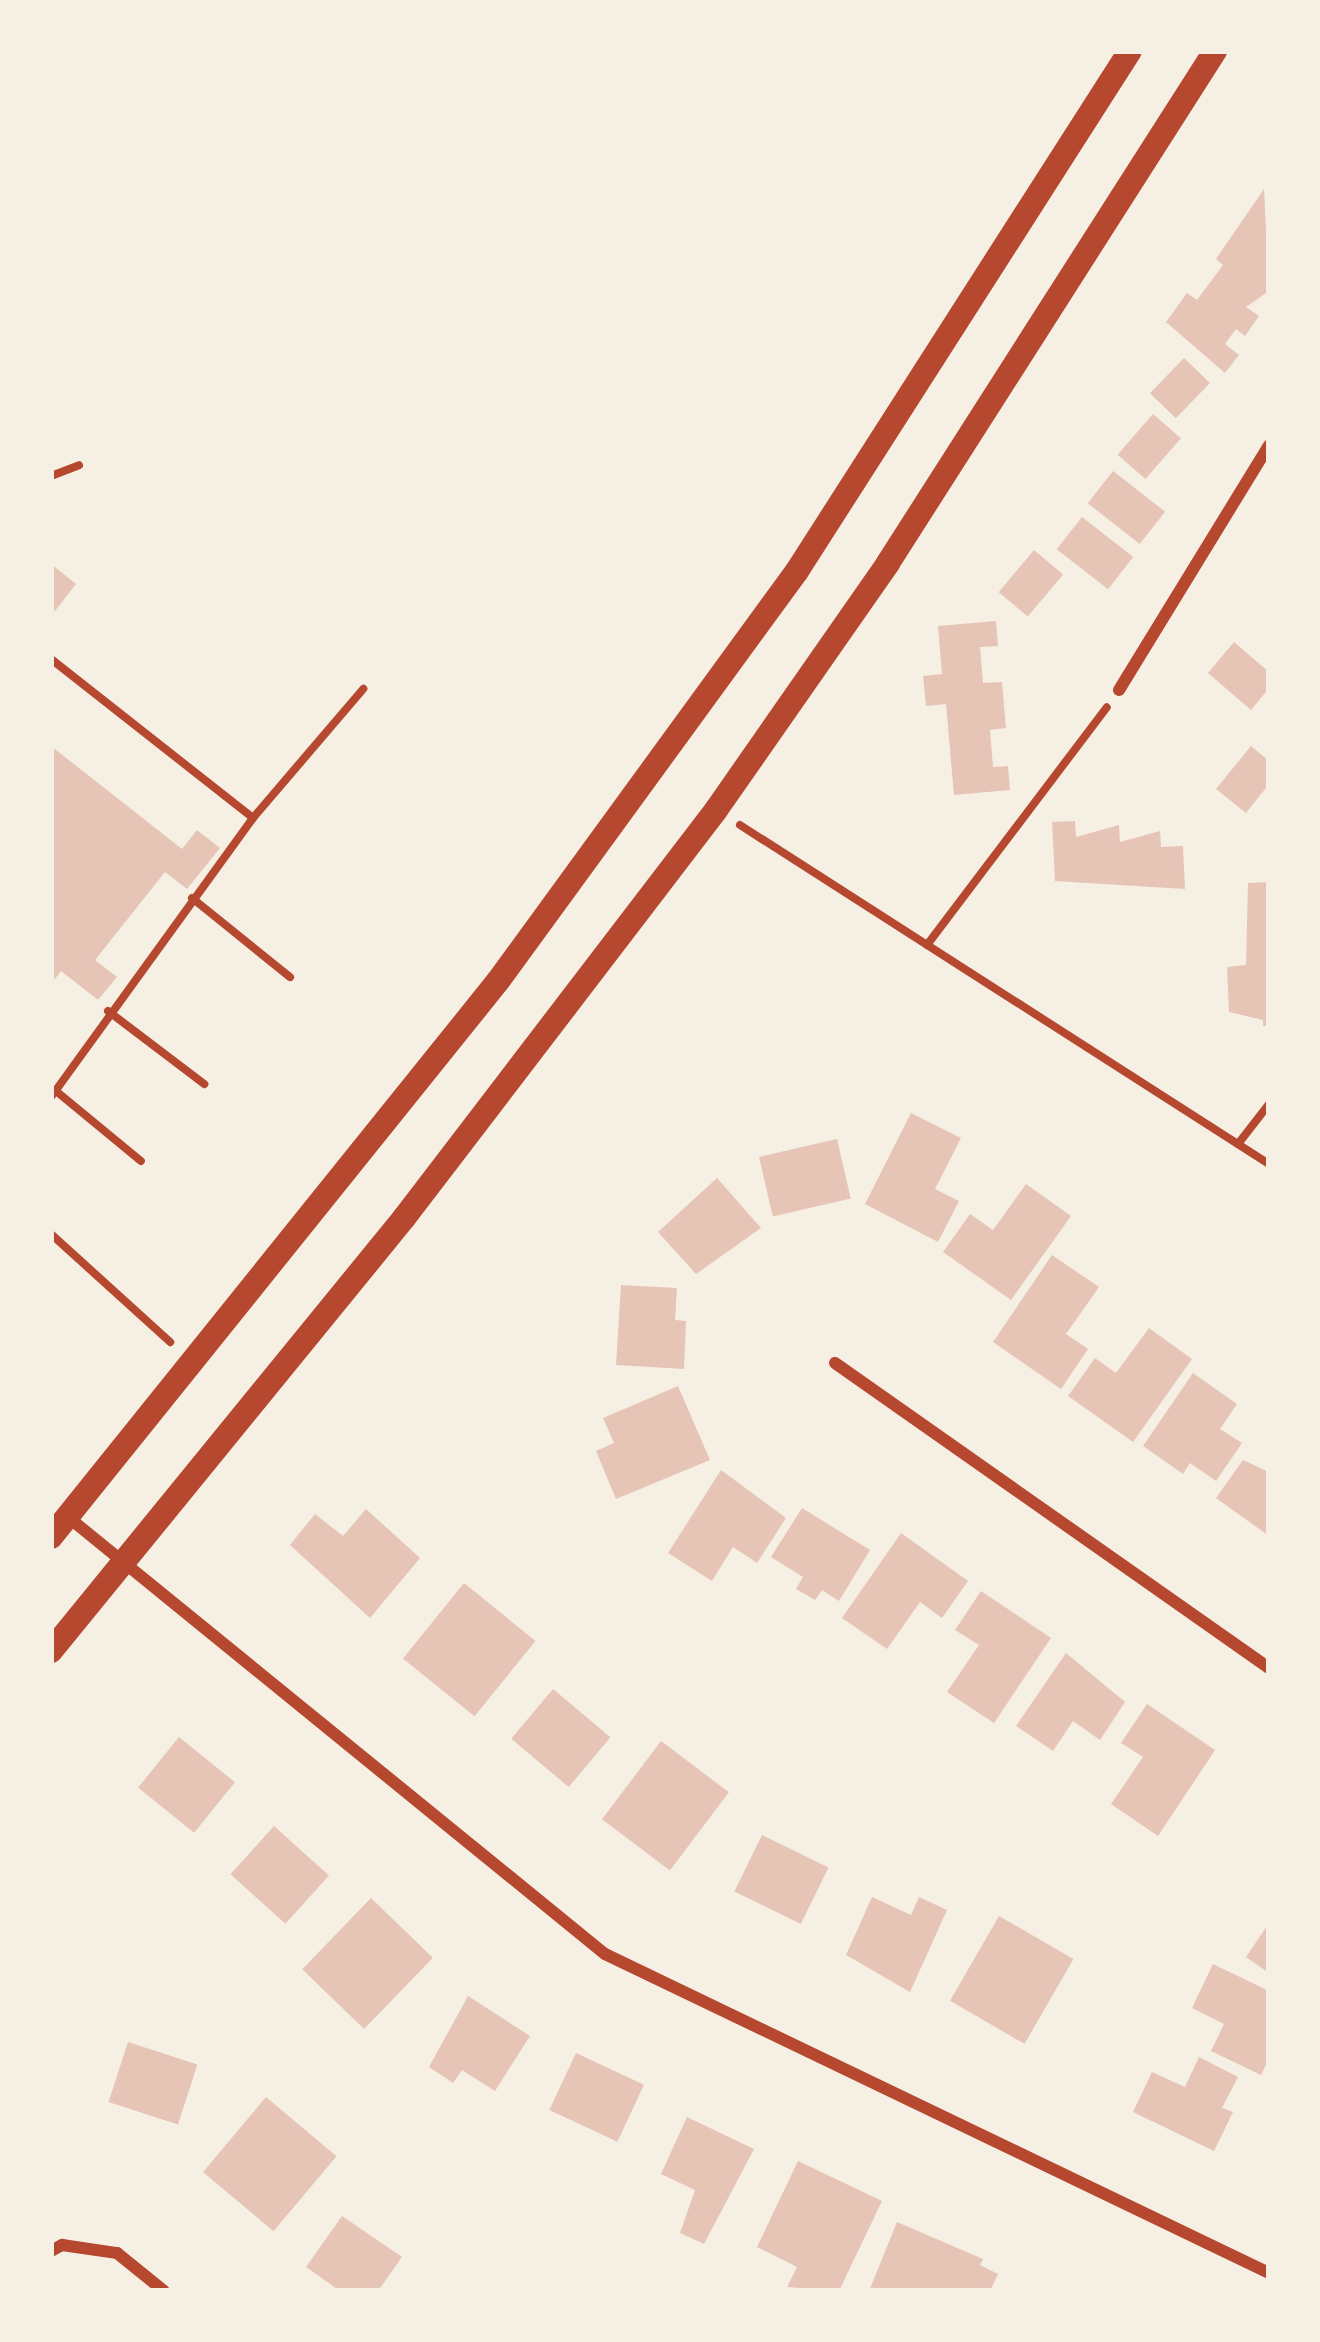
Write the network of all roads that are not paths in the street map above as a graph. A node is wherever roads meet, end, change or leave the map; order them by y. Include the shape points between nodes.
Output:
1 (1130, 51) edge
2 (1215, 51) edge
3 (1269, 445) edge
4 (1119, 690) road end
5 (835, 1364) dead end
6 (59, 1527) edge
7 (124, 1565) junction
8 (51, 1651) edge
9 (1269, 1669) edge
10 (51, 2252) edge
11 (1269, 2273) edge
12 (164, 2291) edge

1 - 6 main road via 797,571 498,981
2 - 7 main road via 888,563 716,810 404,1218
3 - 4 street
5 - 9 street
6 - 7 street
7 - 8 main road
7 - 11 street via 605,1954
10 - 12 street via 62,2245 117,2253

